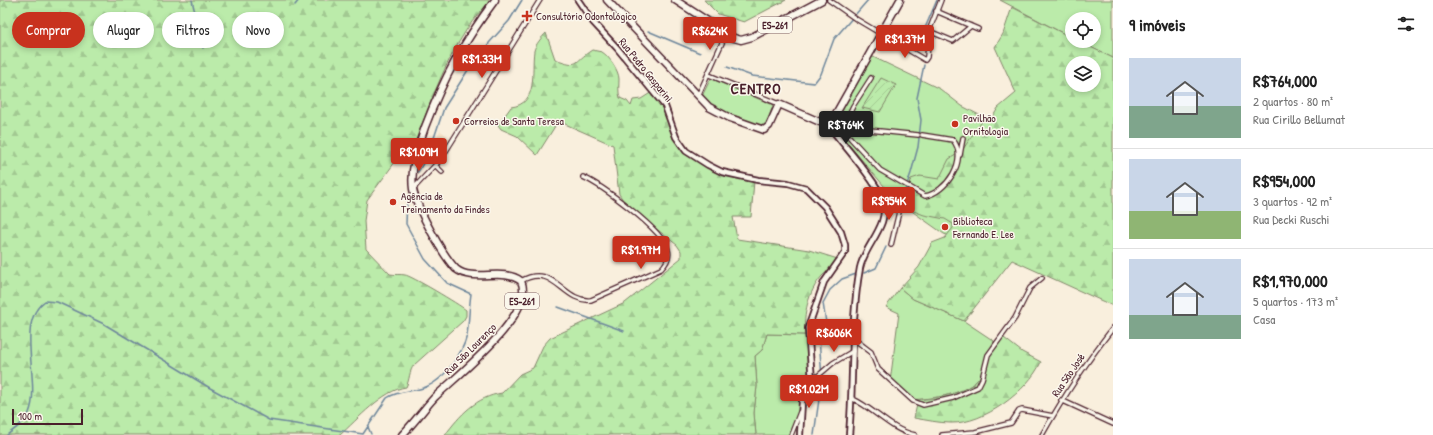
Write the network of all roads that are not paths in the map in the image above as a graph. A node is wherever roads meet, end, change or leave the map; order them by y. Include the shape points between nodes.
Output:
1 (495, 0) edge
2 (540, 0) edge
3 (578, 0) edge
4 (607, 0) edge
5 (675, 0) edge
6 (822, 0) edge
7 (829, 0) edge
8 (900, 0) edge
9 (941, 0) edge
10 (936, 12) junction
11 (971, 26) junction
12 (978, 28) dead end
13 (928, 31) junction
14 (726, 34) junction
15 (880, 34) junction
16 (709, 75) junction
17 (871, 78) dead end
18 (698, 96) junction
19 (779, 104) junction
20 (829, 126) junction
21 (841, 128) junction
22 (962, 138) dead end
23 (959, 158) junction
24 (436, 166) junction
25 (442, 172) dead end
26 (582, 177) dead end
27 (413, 189) junction
28 (883, 199) junction
29 (891, 245) dead end
30 (1042, 278) dead end
31 (521, 281) junction
32 (1113, 328) edge
33 (854, 340) junction
34 (853, 351) junction
35 (812, 381) junction
36 (853, 399) junction
37 (1061, 400) junction
38 (800, 411) junction
39 (1053, 416) junction
40 (1113, 424) edge
41 (402, 435) edge
42 (791, 435) edge
43 (800, 435) edge
44 (850, 435) edge
45 (915, 435) edge
46 (942, 435) edge
47 (1042, 435) edge

1 - 27 main road, ES-261 via 467,39 442,85 419,145 413,171
2 - 24 street
3 - 35 street, Rua Pedro Gasparini via 593,22 665,106 676,137 686,151 722,172 801,186 819,199 835,221 844,238 845,248 843,257 824,282 808,328
4 - 18 main road
5 - 14 main road, ES-261
6 - 14 main road, ES-261 via 752,38 741,40
7 - 15 street
8 - 15 main road
9 - 10 street
10 - 11 street
10 - 13 street
11 - 12 street
11 - 13 street via 953,41
13 - 15 street via 925,60
14 - 16 street
15 - 20 main road
16 - 18 street
16 - 19 street
17 - 21 street
18 - 19 main road via 714,110 761,130 769,126
19 - 20 main road
20 - 28 street
21 - 23 street via 953,140
21 - 23 street via 880,170 925,196 937,192 953,172
22 - 23 street
24 - 25 street
24 - 27 street
26 - 31 street via 596,183 658,234 668,248 664,266 588,300 544,276 530,276
27 - 31 main road, ES-261 via 417,203 456,269 467,275 513,276
28 - 29 street via 899,212
28 - 33 street via 882,222 861,266
30 - 33 street via 1030,288 1015,318 988,356 978,387 953,398 923,405 913,401 882,374 871,352
31 - 41 main road, Rua São Lourenço / ES-261 via 524,292 516,313 492,343 434,398
32 - 37 street, Rua São José
33 - 34 street
34 - 35 street
34 - 36 street
35 - 38 street
36 - 44 street
36 - 45 street via 867,406 894,428
37 - 39 street, Rua São José
37 - 40 street
38 - 42 street
38 - 43 street
39 - 46 street via 1022,410 1011,423 975,432
39 - 47 street, Rua São José

